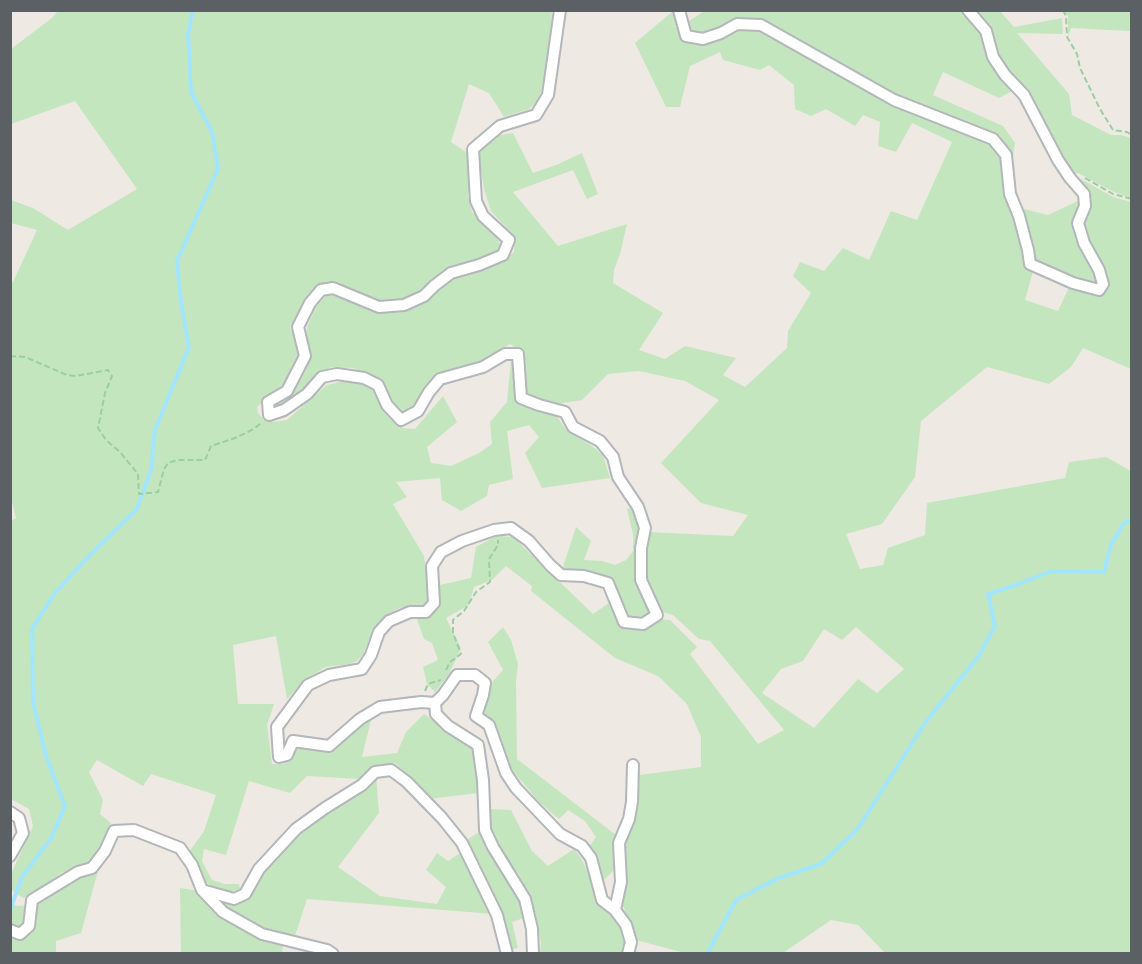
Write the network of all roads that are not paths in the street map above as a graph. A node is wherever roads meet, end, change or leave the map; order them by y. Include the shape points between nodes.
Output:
1 (560, 10) edge
2 (679, 10) edge
3 (968, 10) edge
4 (435, 703) junction
5 (633, 765) dead end
6 (10, 812) edge
7 (10, 856) edge
8 (202, 890) junction
9 (615, 910) junction
10 (10, 930) edge
11 (333, 954) edge
12 (507, 954) edge
13 (533, 954) edge
14 (628, 954) edge

1 - 4 street via 548,95 536,115 500,126 473,149 476,201 483,216 509,240 503,255 451,273 424,297 404,305 379,307 333,288 321,290 298,327 305,356 287,391 268,402 270,414 284,410 307,394 322,377 337,374 364,378 378,385 387,405 401,420 418,411 441,379 483,367 505,354 518,354 521,398 565,412 573,427 600,441 613,457 618,477 638,507 645,528 641,580 657,615 643,624 624,622 609,583 561,575 511,528 462,541 441,552 432,566 434,603 426,612 410,612 389,621 379,632 362,669 328,675 309,685 277,728 279,757 287,755 293,741 329,746 380,707
2 - 3 street via 686,36 703,39 737,24 761,25 894,100 993,140 1006,155 1010,194 1030,264 1099,290 1103,284 1099,270 1078,223 1085,206 1084,194 1058,160 1024,95 993,57 986,31
4 - 9 street via 457,675 475,675 485,683 476,716 489,725 506,773 560,834 582,846 591,858 602,900
4 - 13 street via 436,714 448,726 478,745 485,830 525,899
5 - 9 street via 629,819 619,843 621,882
6 - 7 street via 19,818 24,832
8 - 10 street via 180,848 134,830 114,831 92,868 78,872 32,900 29,926 20,934
8 - 11 street via 223,912 262,934
8 - 12 street via 234,899 245,894 259,868 296,829 375,772 391,770 442,818 462,843 497,915
9 - 14 street via 626,925 631,942

